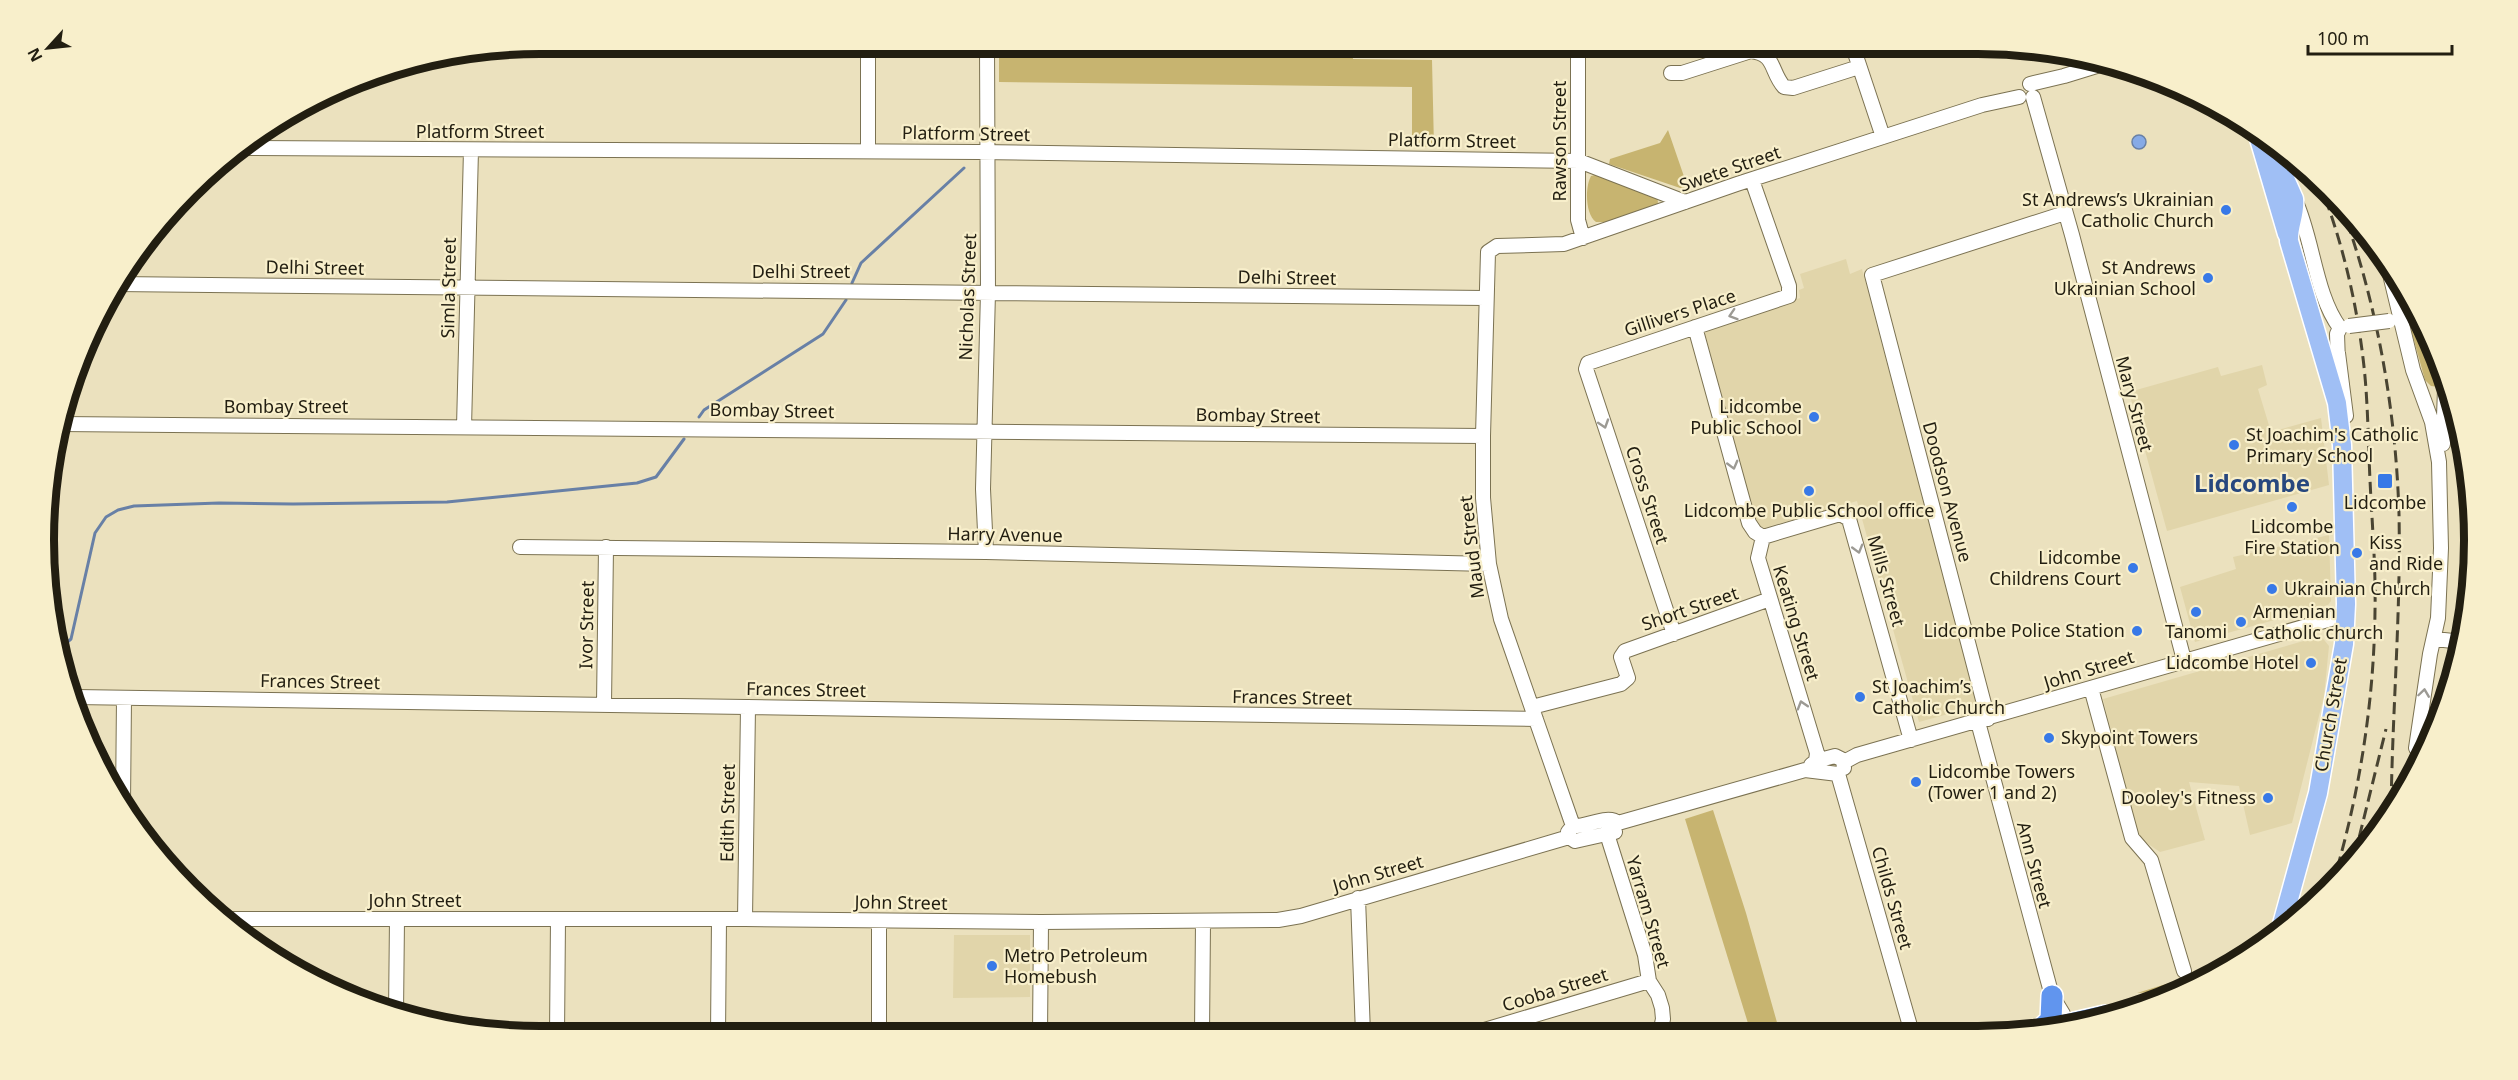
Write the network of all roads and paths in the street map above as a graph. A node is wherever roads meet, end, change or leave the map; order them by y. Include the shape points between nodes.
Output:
1 (868, 54) edge
2 (987, 54) edge
3 (1578, 54) edge
4 (1742, 54) edge
5 (1764, 54) edge
6 (1855, 54) edge
7 (1859, 67) junction
8 (2091, 68) edge
9 (1671, 74) dead end
10 (2026, 93) junction
11 (1883, 137) junction
12 (2264, 147) edge
13 (252, 148) edge
14 (2267, 149) edge
15 (471, 150) junction
16 (868, 151) junction
17 (988, 152) junction
18 (1579, 161) junction
19 (1752, 180) junction
20 (1685, 202) junction
21 (2293, 206) junction
22 (2065, 213) junction
23 (1584, 238) junction
24 (2289, 241) junction
25 (1488, 252) joint
26 (2389, 282) edge
27 (127, 284) edge
28 (466, 288) junction
29 (988, 292) junction
30 (1485, 298) junction
31 (2310, 318) junction
32 (2394, 320) junction
33 (1695, 327) junction
34 (2344, 327) junction
35 (2338, 353) junction
36 (1586, 369) joint
37 (2413, 370) junction
38 (2334, 393) junction
39 (2441, 394) edge
40 (2424, 398) junction
41 (2443, 399) edge
42 (2447, 414) edge
43 (68, 424) edge
44 (464, 427) junction
45 (984, 431) junction
46 (1483, 436) junction
47 (2342, 481) junction
48 (2441, 503) junction
49 (1763, 537) junction
50 (520, 547) dead end
51 (606, 547) junction
52 (986, 552) junction
53 (1489, 564) junction
54 (1770, 599) junction
55 (2345, 615) junction
56 (1674, 633) junction
57 (2435, 639) junction
58 (2453, 641) edge
59 (1622, 652) joint
60 (2184, 660) junction
61 (2091, 688) junction
62 (80, 697) edge
63 (124, 698) junction
64 (604, 704) junction
65 (748, 707) junction
66 (1534, 713) junction
67 (1983, 720) junction
68 (1911, 740) junction
69 (2416, 748) tunnel mouth
70 (1823, 759) junction
71 (1837, 769) junction
72 (1805, 770) junction
73 (123, 790) edge
74 (1618, 823) junction
75 (1571, 832) junction
76 (1607, 834) junction
77 (1358, 898) junction
78 (2284, 917) edge
79 (397, 919) junction
80 (558, 919) junction
81 (719, 919) junction
82 (745, 919) junction
83 (879, 921) junction
84 (1203, 921) junction
85 (1041, 922) junction
86 (243, 925) edge
87 (2184, 971) dead end
88 (1649, 981) junction
89 (396, 1004) edge
90 (2058, 1005) joint
91 (2050, 1021) edge
92 (557, 1026) edge
93 (718, 1026) edge
94 (879, 1026) edge
95 (1040, 1026) edge
96 (1202, 1026) edge
97 (1363, 1026) edge
98 (1498, 1026) edge
99 (1662, 1026) edge
100 (1910, 1026) edge

1 - 16 street
2 - 17 street, Nicholas Street
3 - 18 street, Rawson Street
4 - 9 street
5 - 7 street via 1784,87 1793,88
6 - 7 street
7 - 11 street
8 - 10 street, Swete Street
10 - 11 street, Swete Street
10 - 22 street, Mary Street
11 - 19 street, Swete Street
12 - 24 main road
13 - 15 street, Platform Street
14 - 21 main road
15 - 16 street, Platform Street
15 - 28 street, Simla Street
16 - 17 street, Platform Street
17 - 18 street, Platform Street
17 - 29 street, Nicholas Street
18 - 20 street, Platform Street
18 - 23 street, Rawson Street via 1578,220
19 - 20 street, Swete Street
19 -> 33 street, Gillivers Place via 1789,286 1789,296
20 - 23 street, Swete Street
21 - 24 main road
21 - 34 street via 2329,309
22 - 60 street, Mary Street
22 - 67 street, Doodson Avenue via 1872,275
23 - 25 street, Swete Street via 1564,244 1497,246
24 - 31 main road
25 - 30 street, Maud Street
26 - 32 street
27 - 28 street, Delhi Street
28 - 29 street, Delhi Street
28 - 44 street, Simla Street
29 - 30 street, Delhi Street
29 - 45 street, Nicholas Street
30 - 46 street, Maud Street
31 - 38 main road
31 - 47 main road
32 - 34 street, bridge
32 - 37 street
33 - 36 street, Gillivers Place via 1588,363
33 -> 49 street via 1749,523
34 - 35 street via 2337,334
35 - 38 street
35 - 47 street via 2346,406 2348,461
36 -> 56 street, Cross Street
37 - 39 street via 2428,390
37 - 40 street
38 - 47 main road via 2331,403
40 - 41 street via 2433,405
40 - 48 street via 2434,430
42 - 48 street
43 - 44 street, Bombay Street
44 - 45 street, Bombay Street
45 - 46 street, Bombay Street
45 - 52 street, Nicholas Street
46 - 53 street, Maud Street
47 - 55 main road, Church Street
48 - 57 street
49 - 54 street, Keating Street via 1758,558
49 -> 68 street, Mills Street via 1840,514 1849,519
50 - 51 street, Harry Avenue
51 - 52 street, Harry Avenue
51 - 64 street, Ivor Street
52 - 53 street, Harry Avenue
53 - 66 street, Maud Street via 1495,600
54 - 56 street, Short Street
70 -> 54 street, Keating Street via 1817,753
55 - 60 street, John Street
55 - 78 main road, Church Street via 2344,644 2318,793
56 - 59 street, Short Street
57 - 58 street
69 -> 57 street
59 - 66 street, Frances Street via 1628,676 1625,682
60 - 61 street, John Street
61 - 67 street, John Street
61 - 87 street via 2133,838 2151,861
62 - 63 street, Frances Street
63 - 64 street, Frances Street
63 - 73 street
64 - 65 street, Frances Street
65 - 66 street, Frances Street
65 - 82 street, Edith Street
66 - 75 street, Maud Street
67 - 68 street, John Street
67 - 90 street, Ann Street
68 - 71 street, John Street via 1857,755
70 - 71 street via 1838,756
70 - 72 street, John Street
71 - 72 street, John Street
71 - 100 street, Childs Street
72 - 74 street, John Street
74 - 75 street, John Street via 1610,819
74 - 76 street via 1617,830
75 - 76 street via 1575,841
75 - 77 street, John Street
76 - 88 street, Yarram Street via 1645,955
77 - 84 street, John Street via 1278,920
77 - 97 street
79 - 80 street, John Street
79 - 86 street, John Street
79 - 89 street
80 - 81 street, John Street
80 - 92 street
81 - 82 street, John Street
81 - 93 street
82 - 83 street, John Street
83 - 85 street, John Street
83 - 94 street
84 - 85 street, John Street
84 - 96 street
85 - 95 street
88 - 98 street, Cooba Street
88 - 99 street, Yarram Street via 1662,1008
90 - 91 highway

